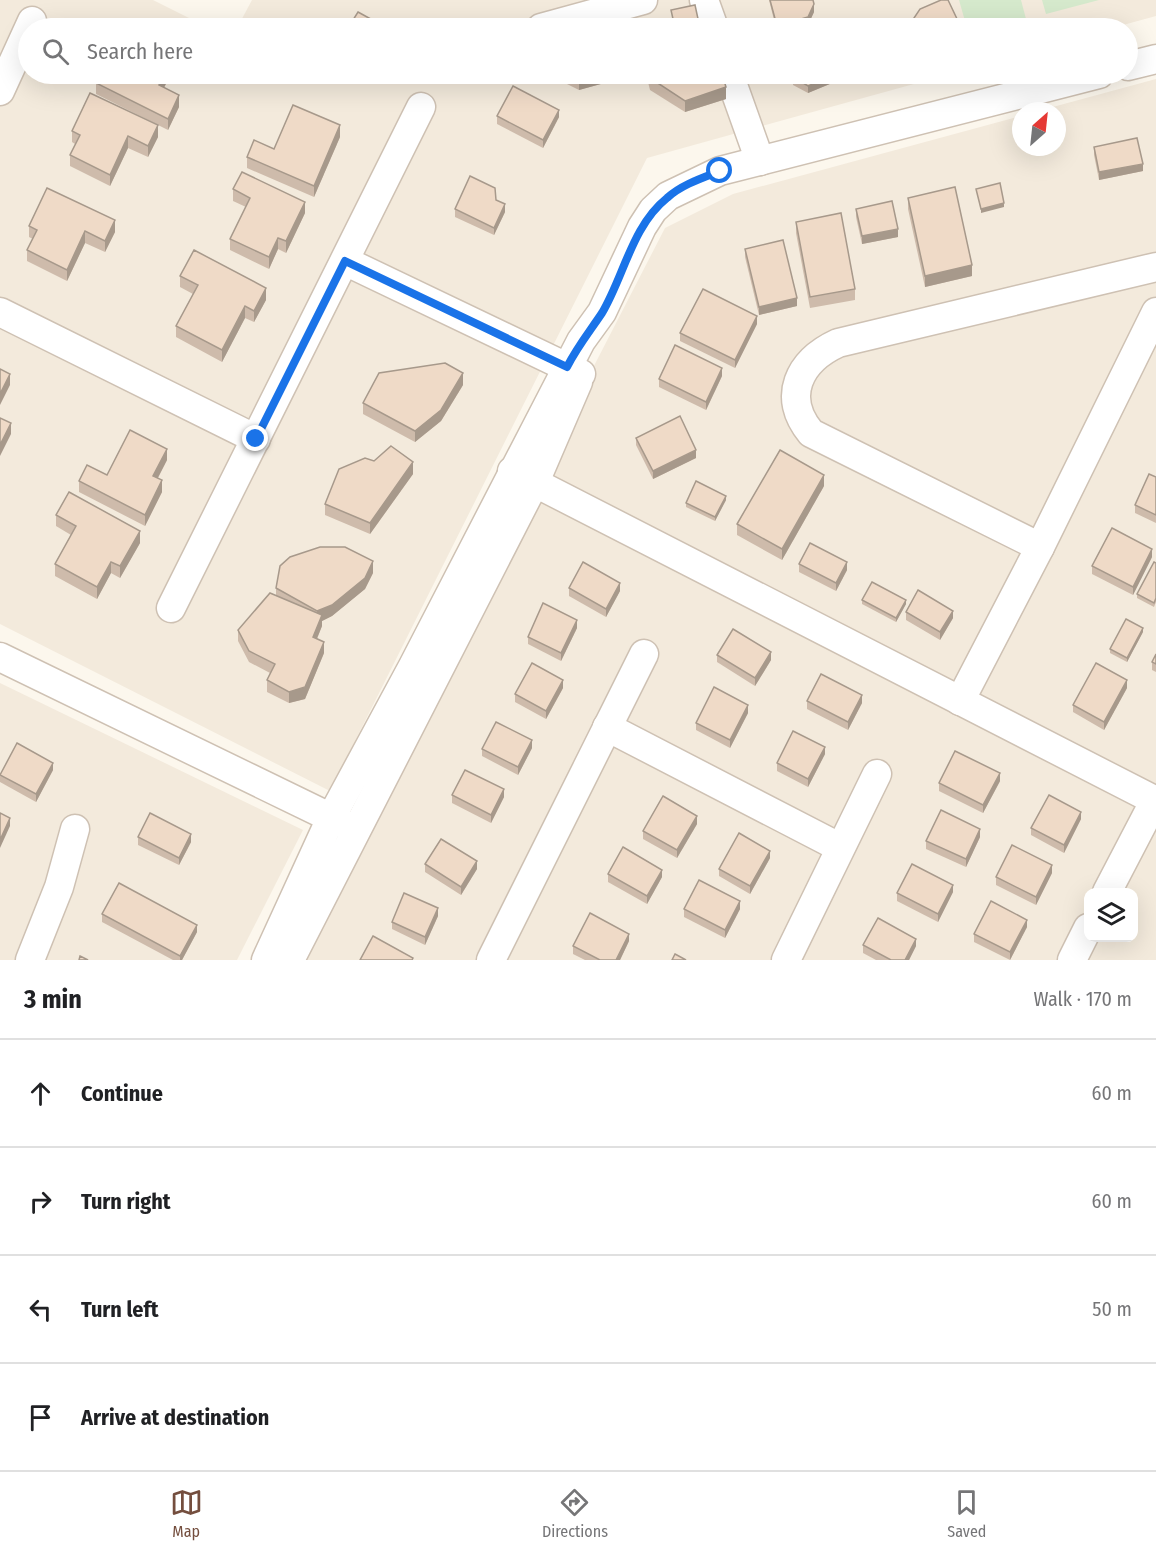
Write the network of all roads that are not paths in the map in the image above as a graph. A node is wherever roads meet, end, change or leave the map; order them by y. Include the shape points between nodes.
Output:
1 (643, 0) edge
2 (704, 0) edge
3 (577, 18) edge
4 (710, 18) edge
5 (18, 52) edge
6 (1156, 59) edge
7 (1138, 64) edge
8 (733, 84) edge
9 (1060, 84) edge
10 (0, 91) edge
11 (421, 107) dead end
12 (760, 161) junction
13 (345, 261) junction
14 (1156, 267) edge
15 (0, 312) edge
16 (1156, 312) edge
17 (574, 370) junction
18 (256, 439) junction
19 (523, 476) junction
20 (1040, 546) junction
21 (171, 608) dead end
22 (644, 654) dead end
23 (0, 657) edge
24 (960, 701) junction
25 (607, 727) junction
26 (877, 774) dead end
27 (1155, 801) edge
28 (343, 824) junction
29 (75, 829) dead end
30 (839, 847) junction
31 (1109, 888) edge
32 (1084, 937) edge
33 (30, 960) edge
34 (266, 960) edge
35 (290, 960) edge
36 (491, 960) edge
37 (786, 960) edge
38 (1072, 960) edge

1 - 3 street
2 - 4 street
5 - 10 street
6 - 7 street
8 - 12 street
9 - 12 street
11 - 13 street
12 - 17 street via 694,182 661,203 642,227 602,312 595,347
13 - 17 street
13 - 18 street
14 - 20 street via 838,343 821,351 797,381 795,393 801,421 811,433
15 - 18 street
16 - 20 street
17 - 19 street
18 - 21 street
19 - 24 street
19 - 28 street via 413,666
20 - 24 street
22 - 25 street
23 - 28 street
24 - 27 street
25 - 30 street
25 - 36 street
26 - 30 street
27 - 31 street
28 - 34 street
28 - 35 street
29 - 33 street via 59,887
30 - 37 street
32 - 38 street

